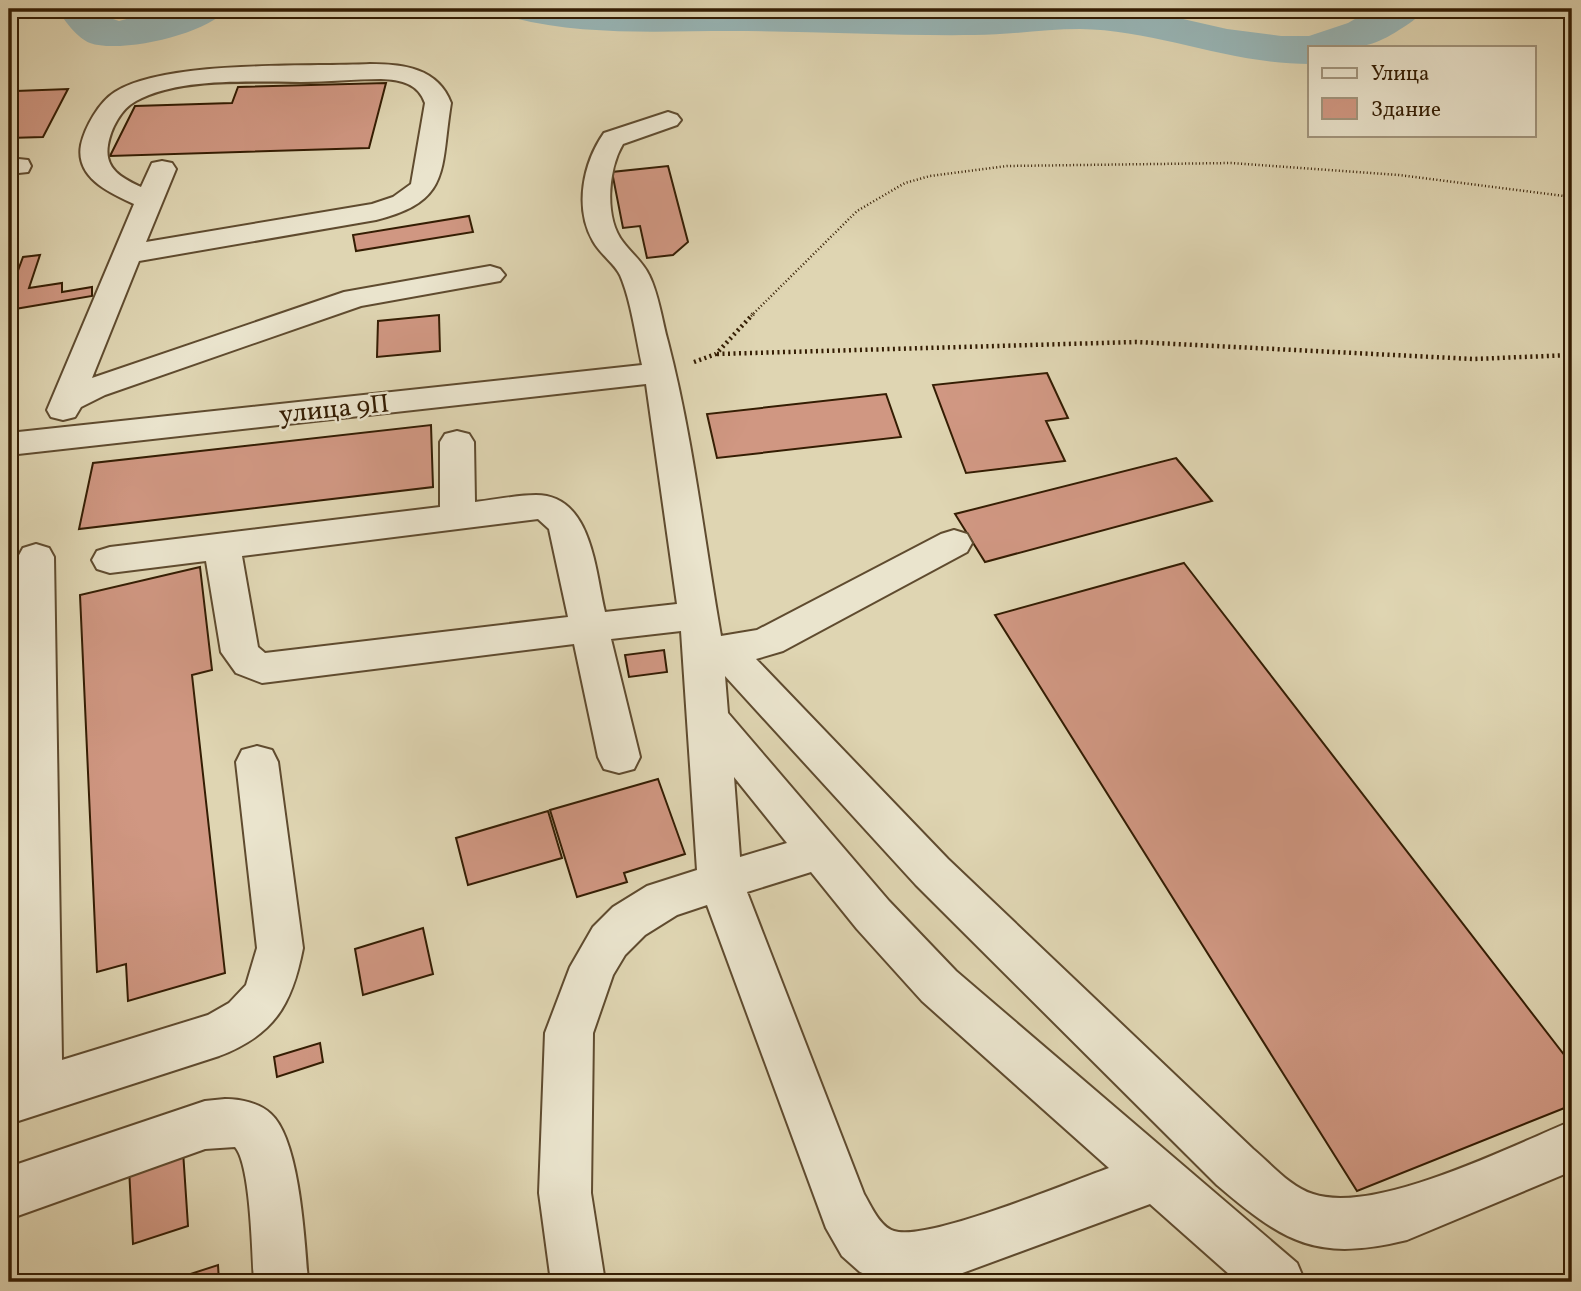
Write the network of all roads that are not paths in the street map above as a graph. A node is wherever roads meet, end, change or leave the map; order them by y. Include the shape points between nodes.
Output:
1 (668, 120) dead end
2 (162, 169) dead end
3 (149, 201) junction
4 (129, 254) junction
5 (490, 275) dead end
6 (660, 373) junction
7 (68, 400) junction
8 (52, 438) junction
9 (457, 442) dead end
10 (9, 444) edge
11 (458, 517) junction
12 (954, 543) dead end
13 (222, 545) junction
14 (36, 557) dead end
15 (110, 560) dead end
16 (697, 615) junction
17 (589, 628) junction
18 (715, 652) junction
19 (710, 719) junction
20 (619, 757) dead end
21 (257, 762) dead end
22 (819, 850) junction
23 (720, 880) junction
24 (23, 1096) edge
25 (1572, 1146) edge
26 (1157, 1176) junction
27 (9, 1193) edge
28 (281, 1282) edge
29 (578, 1282) edge
30 (1278, 1282) edge

1 - 6 street via 613,139 607,146 596,192 607,240 636,278
2 - 3 street
3 - 4 street
3 - 4 street via 109,182 93,160 92,148 112,106 130,94 166,83 215,77 383,72 412,76 435,93 438,103 424,185 403,203 376,212
4 - 7 street
5 - 7 street via 355,298
6 - 8 street, улица 9П
6 - 16 street
7 - 8 street
8 - 10 street, улица 9П
9 - 11 street
11 - 13 street
11 - 17 street via 536,507 557,514 566,527
12 - 18 street via 769,641
13 - 15 street
13 - 17 street via 240,652 262,668
14 - 24 street
16 - 17 street
16 - 18 street
17 - 20 street
18 - 19 street
18 - 25 street via 951,891 1235,1167 1305,1218 1339,1224 1378,1222
19 - 22 street
19 - 23 street
21 - 24 street via 280,948 276,974 264,1002 244,1022 219,1034
22 - 23 street
22 - 26 street via 939,986
23 - 26 street via 844,1210 856,1234 878,1255 904,1261 934,1257
23 - 29 street via 663,900 629,921 593,967 580,999 569,1033 565,1193
26 - 30 street
27 - 28 street via 205,1125 234,1122 256,1132 266,1152

